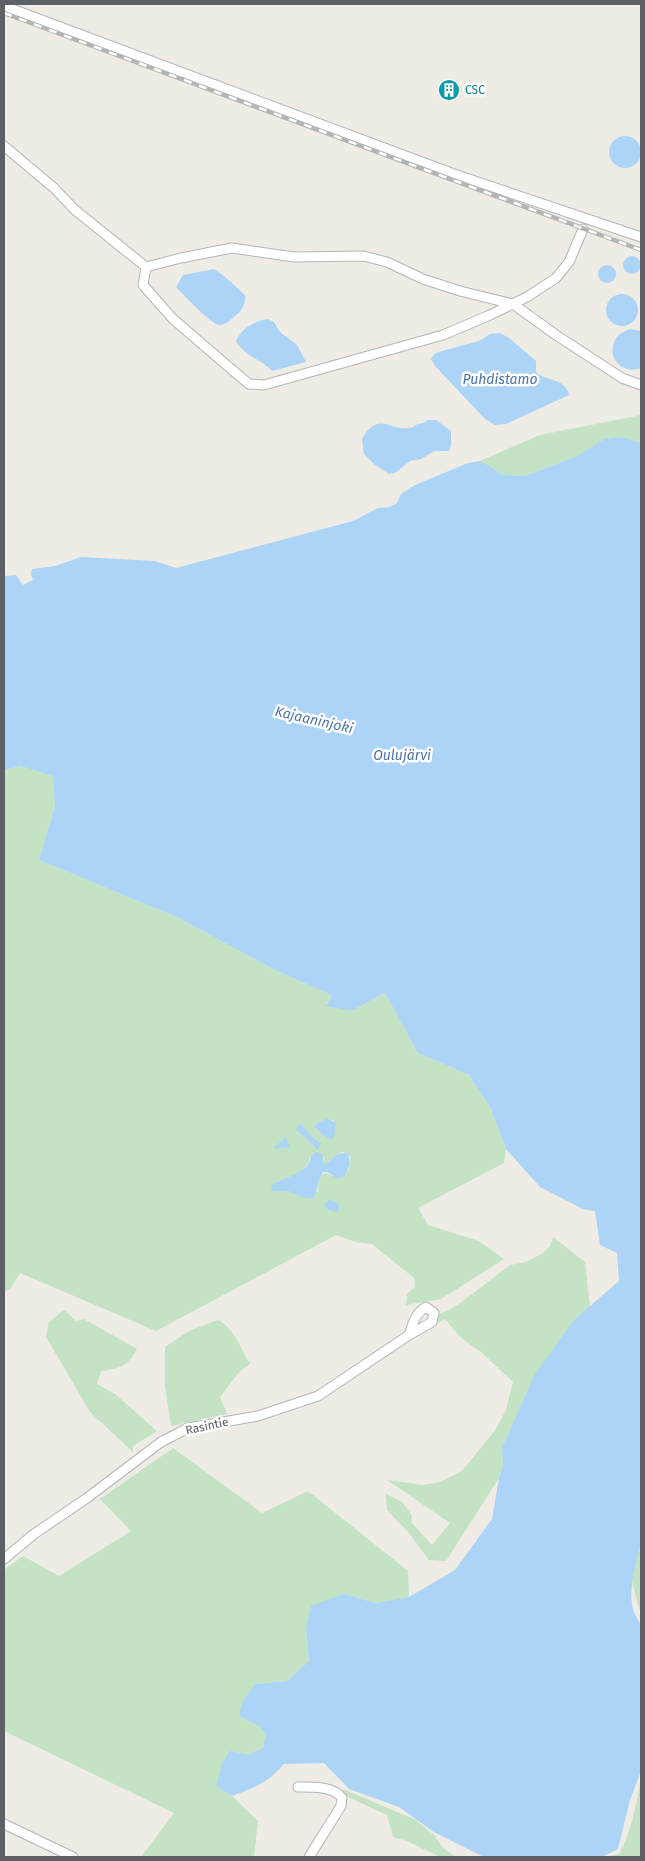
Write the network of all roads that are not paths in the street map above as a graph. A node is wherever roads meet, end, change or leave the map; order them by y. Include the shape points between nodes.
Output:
1 (4, 6) edge
2 (4, 146) edge
3 (583, 229) dead end
4 (641, 237) edge
5 (146, 267) junction
6 (513, 304) junction
7 (641, 385) edge
8 (409, 1335) junction
9 (4, 1559) edge
10 (298, 1787) dead end
11 (4, 1824) edge
12 (73, 1857) edge
13 (310, 1857) edge

1 - 4 street via 463,178
2 - 5 street via 75,210
3 - 6 street via 569,262 556,278
5 - 6 street via 232,248 294,257 364,256 460,291
5 - 6 street via 143,285 173,320 249,384 258,385 443,335
6 - 7 street via 622,378
8 - 8 street, Rasintie via 432,1322 434,1313 426,1307 417,1314
8 - 9 street, Rasintie via 318,1396 258,1416 188,1428 161,1442
10 - 13 street via 321,1788 342,1798 338,1812
11 - 12 street

